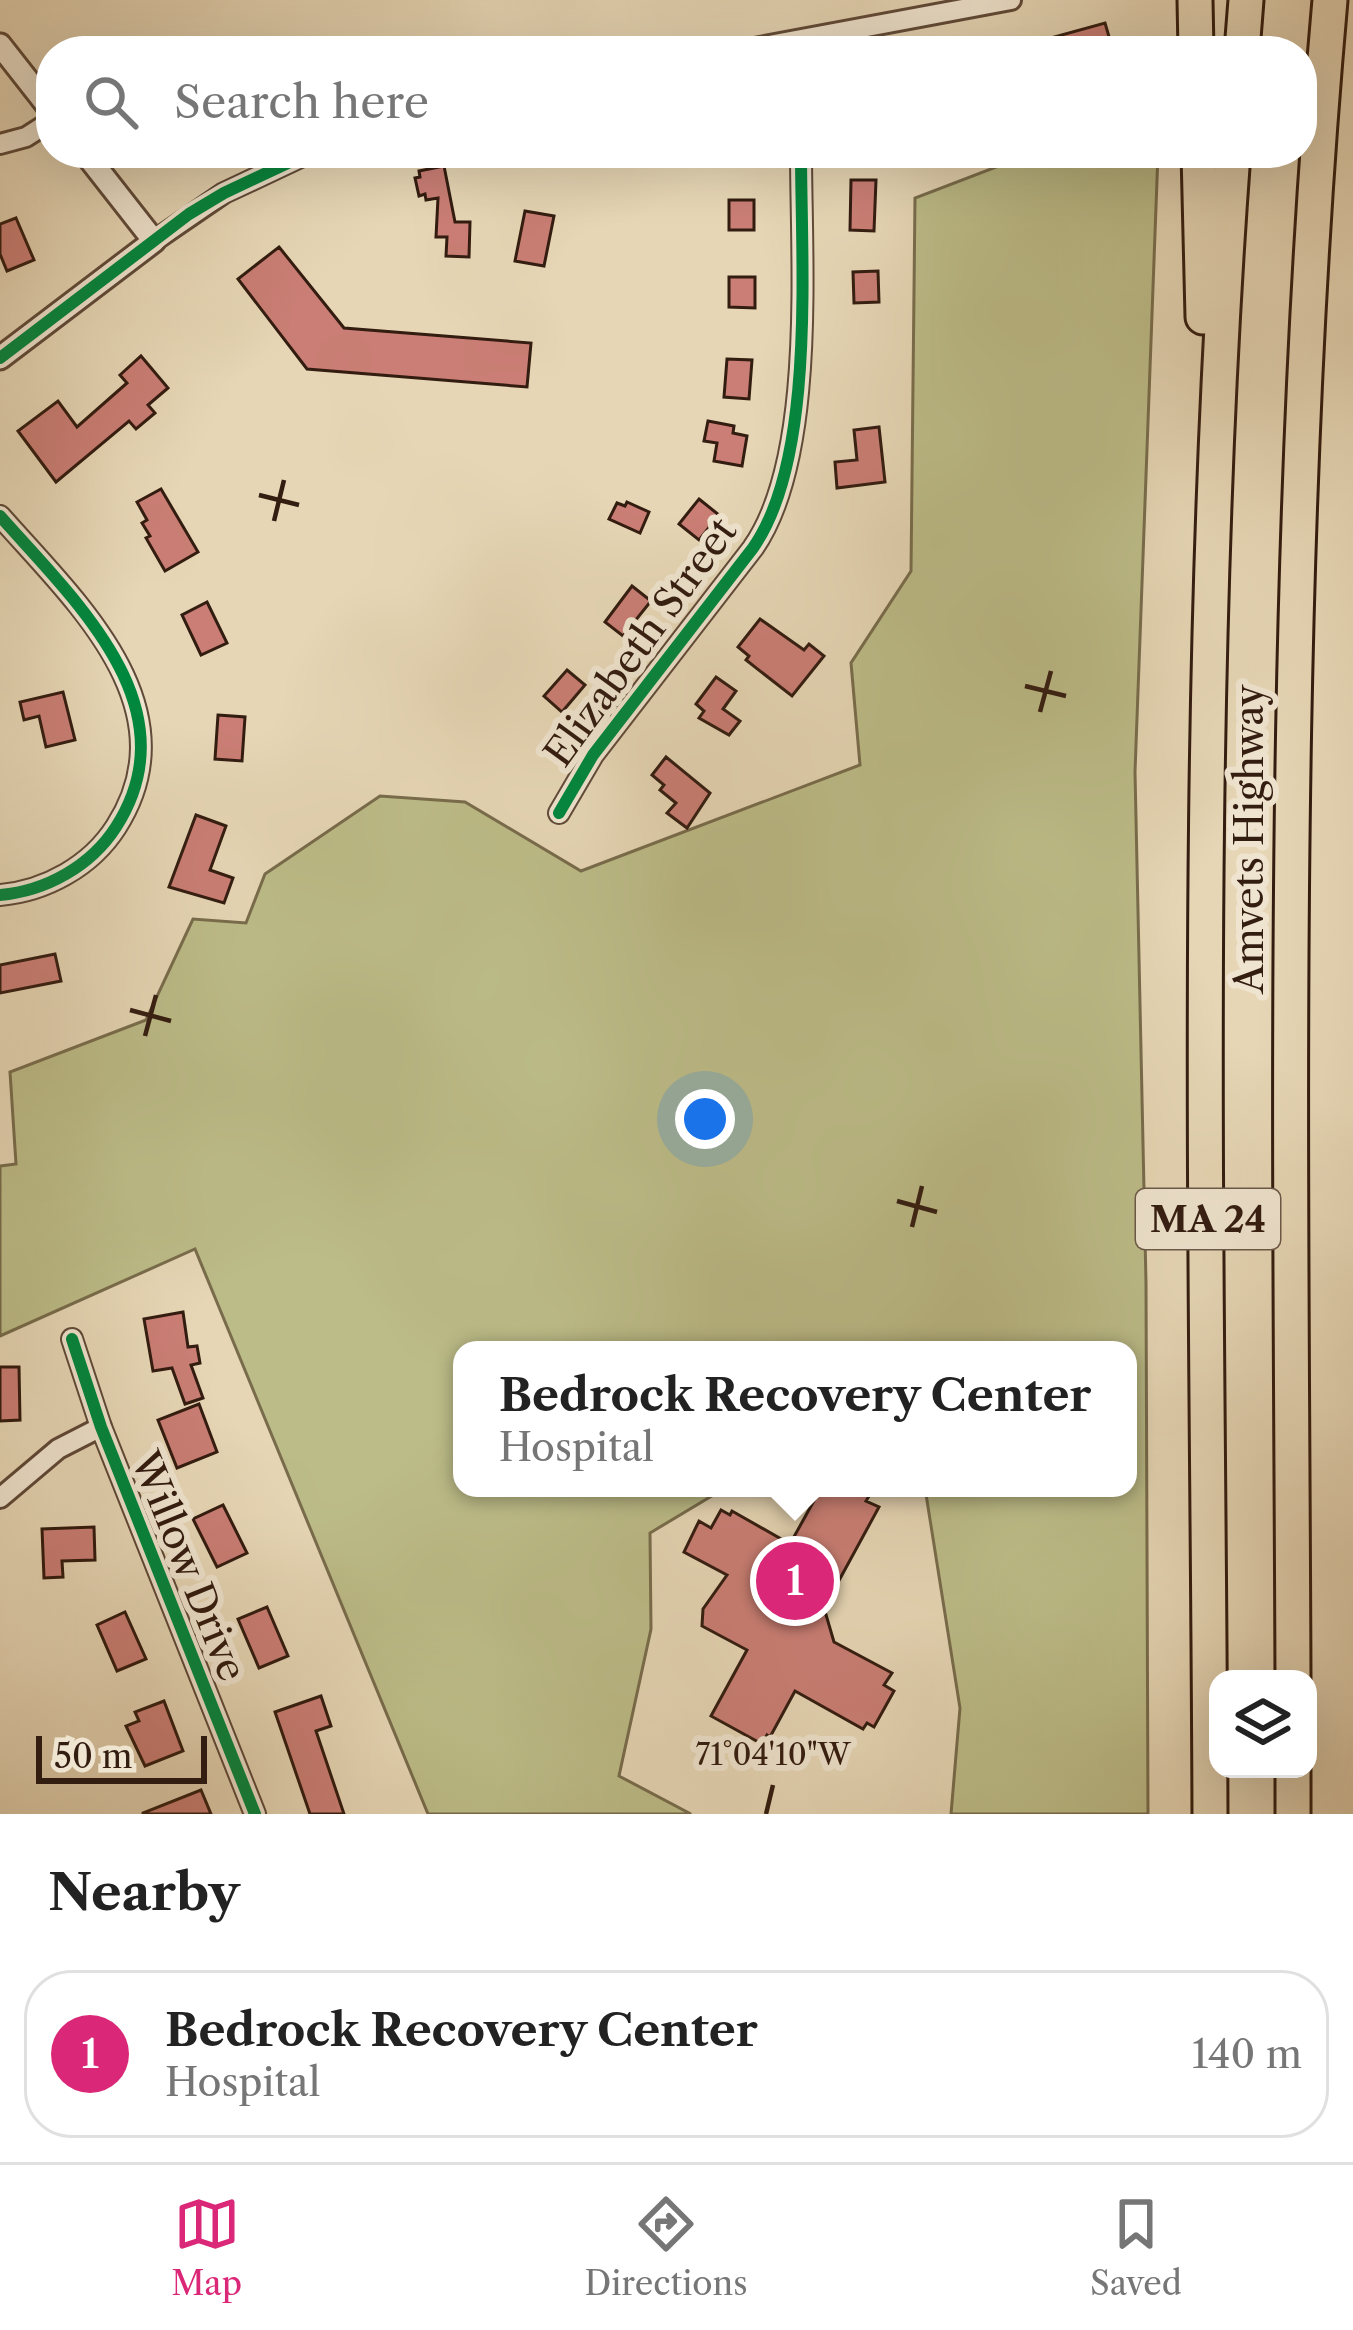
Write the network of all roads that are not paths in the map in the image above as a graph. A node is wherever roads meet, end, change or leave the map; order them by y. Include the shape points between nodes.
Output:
1 (1011, 0) edge
2 (1195, 0) edge
3 (1246, 0) edge
4 (1331, 0) edge
5 (842, 36) edge
6 (1196, 36) edge
7 (1242, 36) edge
8 (0, 45) edge
9 (36, 91) edge
10 (36, 131) edge
11 (0, 144) edge
12 (1317, 164) edge
13 (97, 168) edge
14 (277, 168) edge
15 (801, 168) edge
16 (1199, 168) edge
17 (1232, 168) edge
18 (1317, 168) edge
19 (154, 241) junction
20 (0, 358) edge
21 (0, 516) edge
22 (1210, 625) junction
23 (559, 813) dead end
24 (0, 896) edge
25 (72, 1339) dead end
26 (101, 1427) junction
27 (0, 1498) edge
28 (1293, 1670) edge
29 (1293, 1778) edge
30 (255, 1814) edge
31 (1210, 1814) edge
32 (1293, 1814) edge

1 - 5 street
2 - 6 highway
3 - 7 highway
4 - 12 highway, Amvets Highway / MA 24
8 - 9 street
10 - 11 street
13 - 19 street
14 - 19 street
15 - 23 street, Elizabeth Street via 798,368 772,514
16 - 22 highway
17 - 22 highway, Amvets Highway / MA 24
18 - 28 highway, Amvets Highway / MA 24 via 1291,743
19 - 20 street
21 - 24 street via 117,661 134,693 141,739 131,799 107,842 70,872
22 - 31 highway, Amvets Highway / MA 24
25 - 26 street, Willow Drive
26 - 27 street via 58,1449
26 - 30 street, Willow Drive
29 - 32 highway

